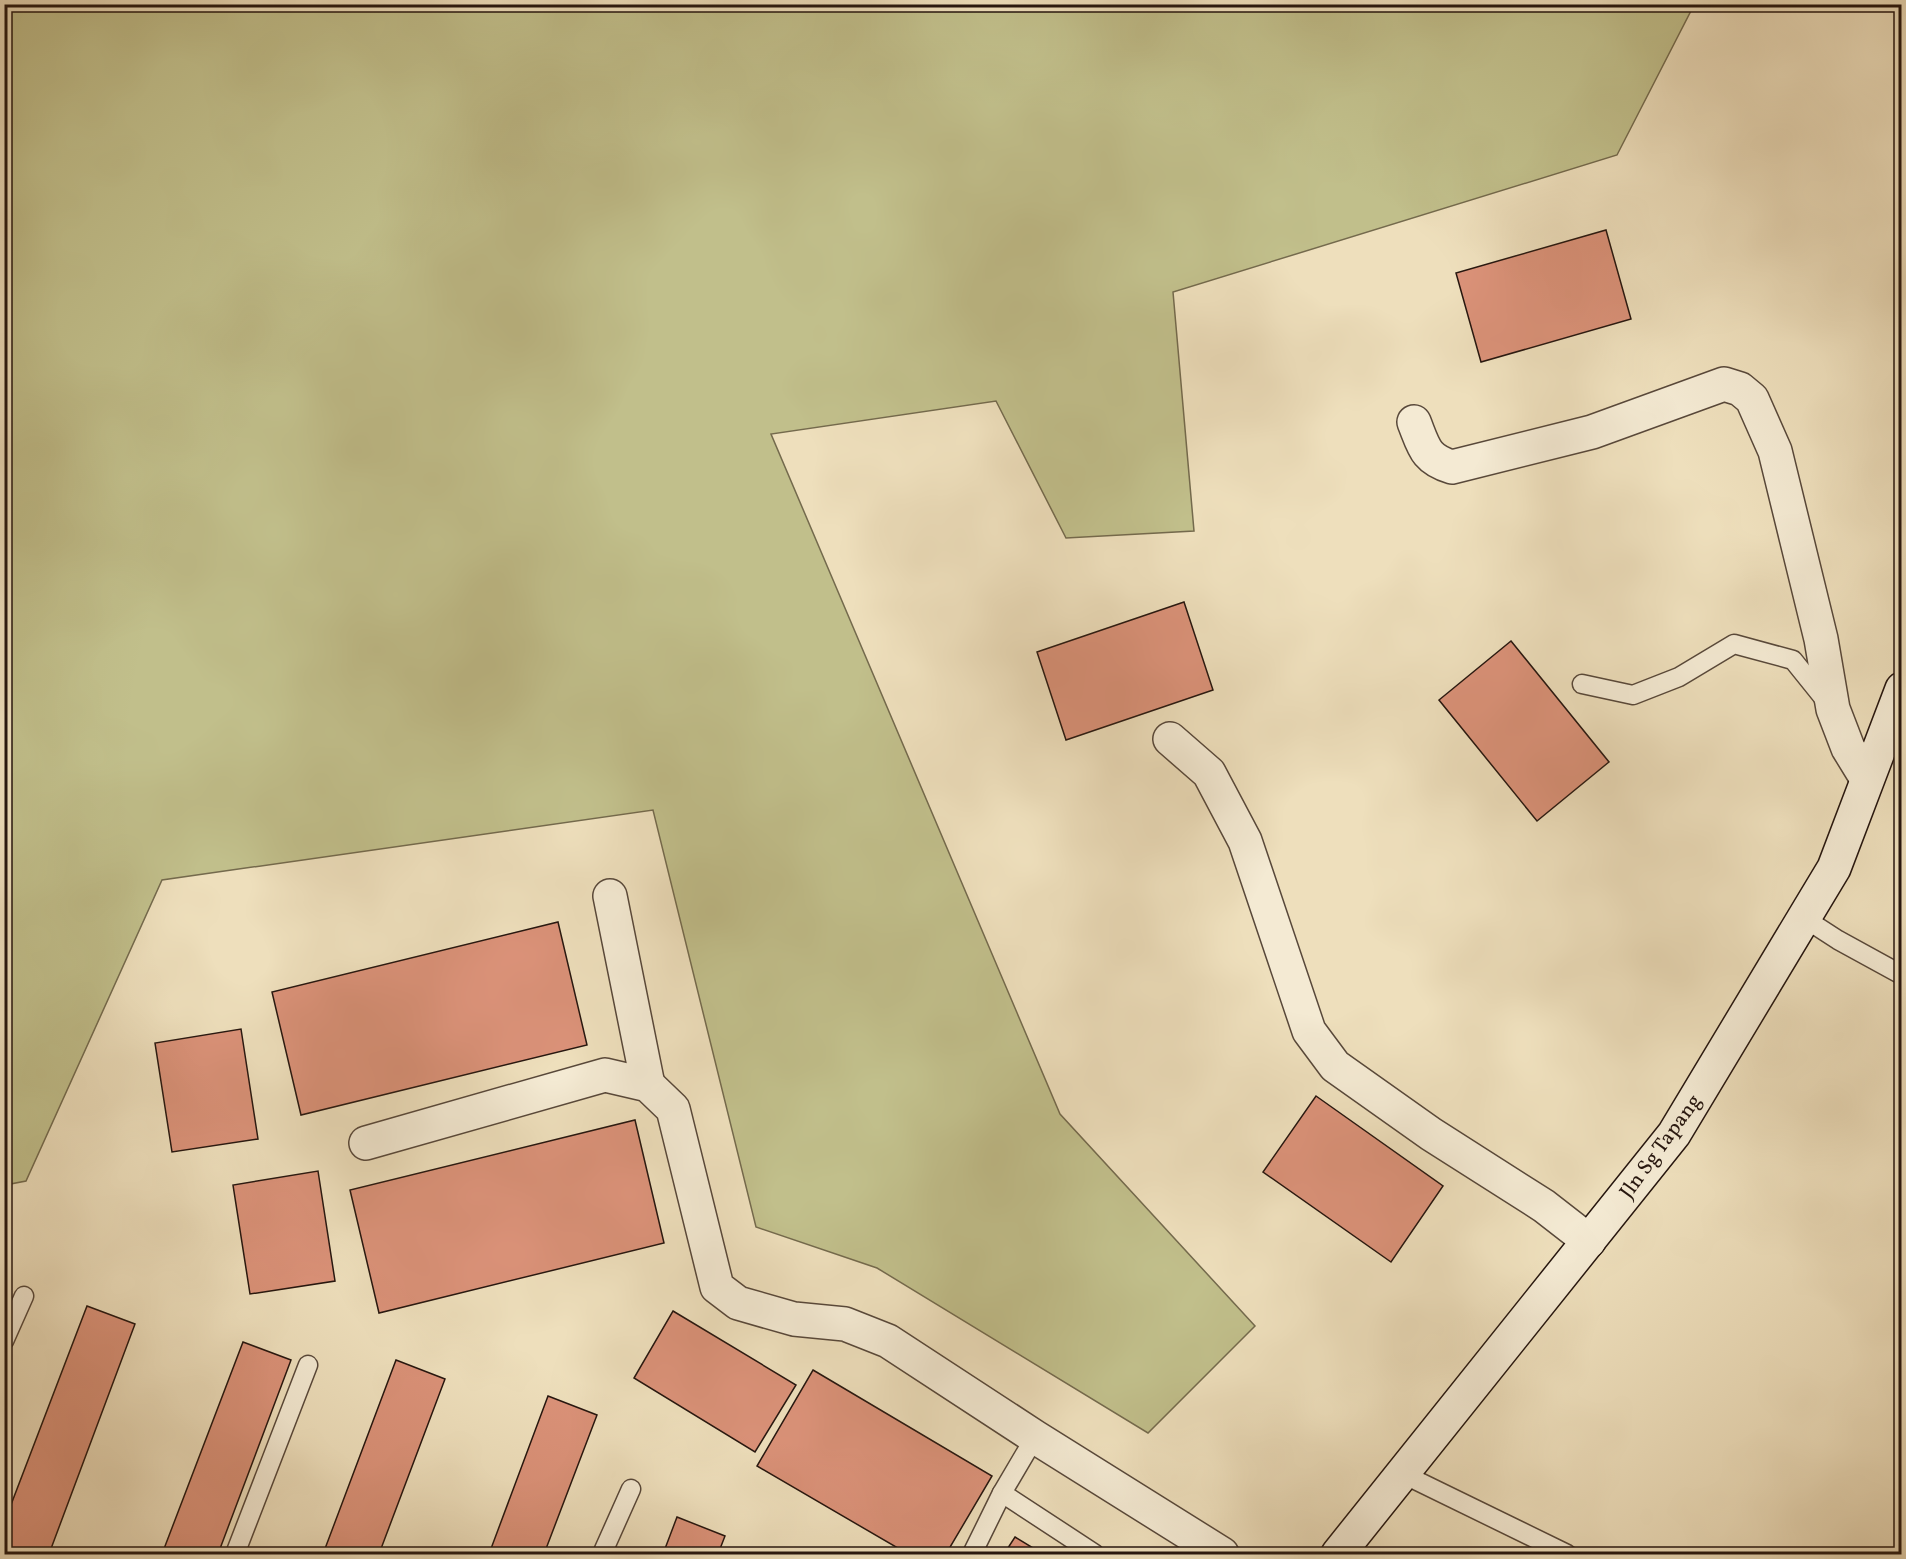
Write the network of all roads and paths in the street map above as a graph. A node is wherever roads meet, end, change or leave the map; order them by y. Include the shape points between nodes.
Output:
1 (1414, 422) dead end
2 (1582, 684) dead end
3 (1902, 689) edge
4 (1833, 709) junction
5 (1170, 739) dead end
6 (1867, 780) junction
7 (610, 897) dead end
8 (1804, 918) junction
9 (1902, 975) edge
10 (648, 1085) junction
11 (366, 1143) dead end
12 (1589, 1241) junction
13 (24, 1296) dead end
14 (4, 1341) edge
15 (308, 1365) dead end
16 (1035, 1437) junction
17 (1403, 1473) junction
18 (631, 1489) dead end
19 (1002, 1493) junction
20 (235, 1554) edge
21 (602, 1554) edge
22 (972, 1554) edge
23 (1095, 1554) edge
24 (1222, 1554) edge
25 (1338, 1554) edge
26 (1566, 1554) edge

1 - 4 street via 1426,453 1437,463 1452,467 1592,432 1724,384 1740,389 1752,399 1775,450 1821,639
2 - 4 lane via 1633,695 1679,677 1734,644 1793,660
3 - 6 street, Jln Sg Tapang
4 - 6 street via 1848,748
5 - 12 street via 1209,773 1245,841 1309,1031 1335,1066 1431,1134 1544,1206
6 - 8 street, Jln Sg Tapang via 1834,868
7 - 10 street
8 - 9 lane
8 - 12 street, Jln Sg Tapang via 1674,1134
10 - 11 street via 605,1075
10 - 16 street via 673,1109 717,1287 738,1303 794,1319 845,1324 888,1341
12 - 17 street, Jln Sg Tapang
13 - 14 lane
15 - 20 lane
16 - 19 lane
16 - 24 street
17 - 25 street, Jln Sg Tapang
17 - 26 lane
18 - 21 lane
19 - 22 lane
19 - 23 lane

